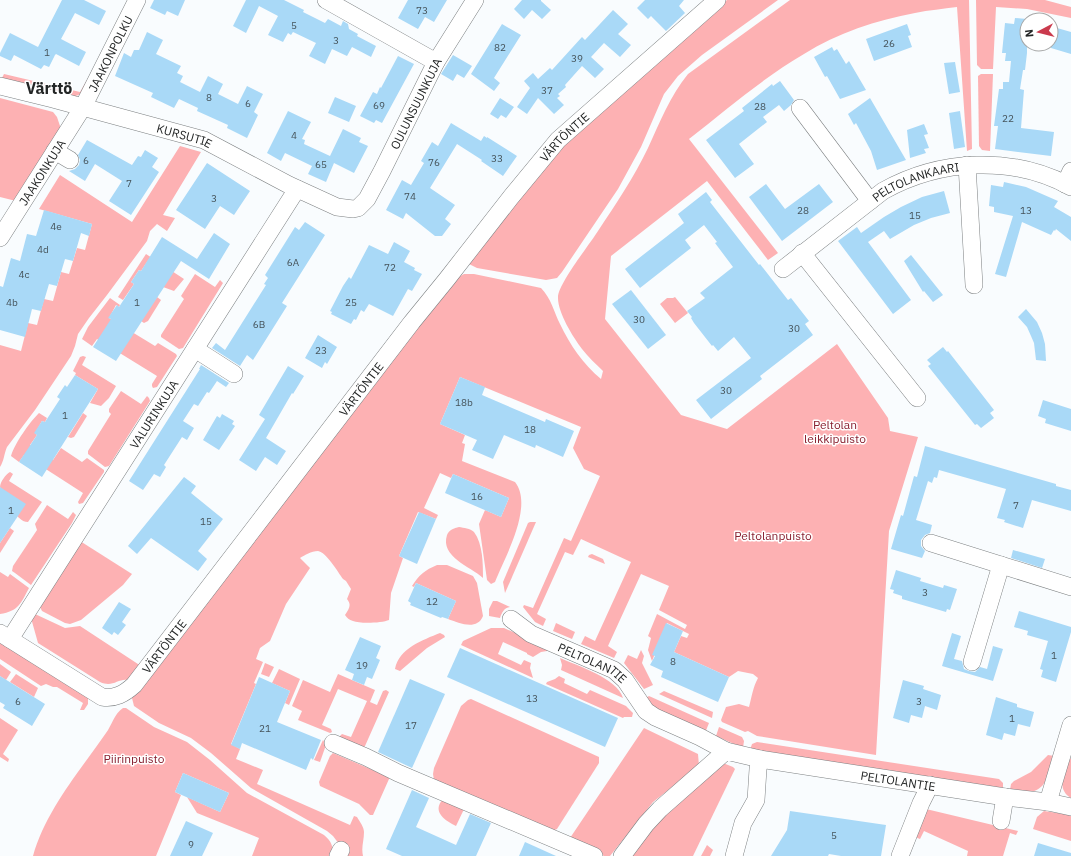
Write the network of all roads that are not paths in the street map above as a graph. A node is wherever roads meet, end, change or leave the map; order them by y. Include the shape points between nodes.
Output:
1 (137, 0) edge
2 (326, 0) edge
3 (474, 0) edge
4 (717, 0) edge
5 (436, 62) junction
6 (0, 86) edge
7 (83, 107) junction
8 (800, 108) dead end
9 (55, 151) junction
10 (70, 160) dead end
11 (967, 165) junction
12 (1069, 181) edge
13 (297, 189) junction
14 (870, 201) junction
15 (358, 208) joint
16 (0, 238) edge
17 (802, 253) junction
18 (783, 269) dead end
19 (974, 284) dead end
20 (195, 349) junction
21 (234, 374) dead end
22 (917, 398) dead end
23 (931, 543) dead end
24 (1001, 566) junction
25 (1071, 587) edge
26 (511, 619) dead end
27 (5, 636) edge
28 (972, 662) dead end
29 (1071, 725) edge
30 (333, 742) dead end
31 (726, 751) junction
32 (760, 759) junction
33 (930, 786) junction
34 (1006, 797) junction
35 (1048, 802) junction
36 (1071, 807) edge
37 (1001, 821) dead end
38 (594, 856) edge
39 (622, 856) edge
40 (734, 856) edge
41 (900, 856) edge

1 - 7 street, JAAKONPOLKU
2 - 5 street
3 - 5 street, OULUNSUUNKUJA
4 - 27 street, VÄRTÖNTIE via 558,140 412,322 134,685 117,697 102,697
5 - 15 street, OULUNSUUNKUJA via 382,171 367,199
6 - 7 street, KURSUTIE
7 - 9 street, JAAKONKUJA
7 - 13 street, KURSUTIE via 204,140
8 - 14 street
9 - 10 street
9 - 16 street, JAAKONKUJA
11 - 12 street, PELTOLANKAARI via 1007,166
11 - 14 street, PELTOLANKAARI via 916,175 897,183
11 - 19 street
13 - 15 street, KURSUTIE via 337,207
13 - 20 street, VALURINKUJA
14 - 17 street, PELTOLANKAARI
17 - 18 street, PELTOLANKAARI
17 - 22 street
20 - 21 street
20 - 27 street, VALURINKUJA
23 - 24 street
24 - 25 street
24 - 28 street
26 - 31 street, PELTOLANTIE via 531,634 614,670 625,680 646,711
29 - 35 street
30 - 38 street via 398,774
31 - 32 street, PELTOLANTIE
31 - 39 street via 660,809
32 - 33 street, PELTOLANTIE
32 - 40 street via 756,800 743,823
33 - 34 street, PELTOLANTIE
33 - 41 street
34 - 35 street, PELTOLANTIE
34 - 37 street
35 - 36 street, PELTOLANTIE

